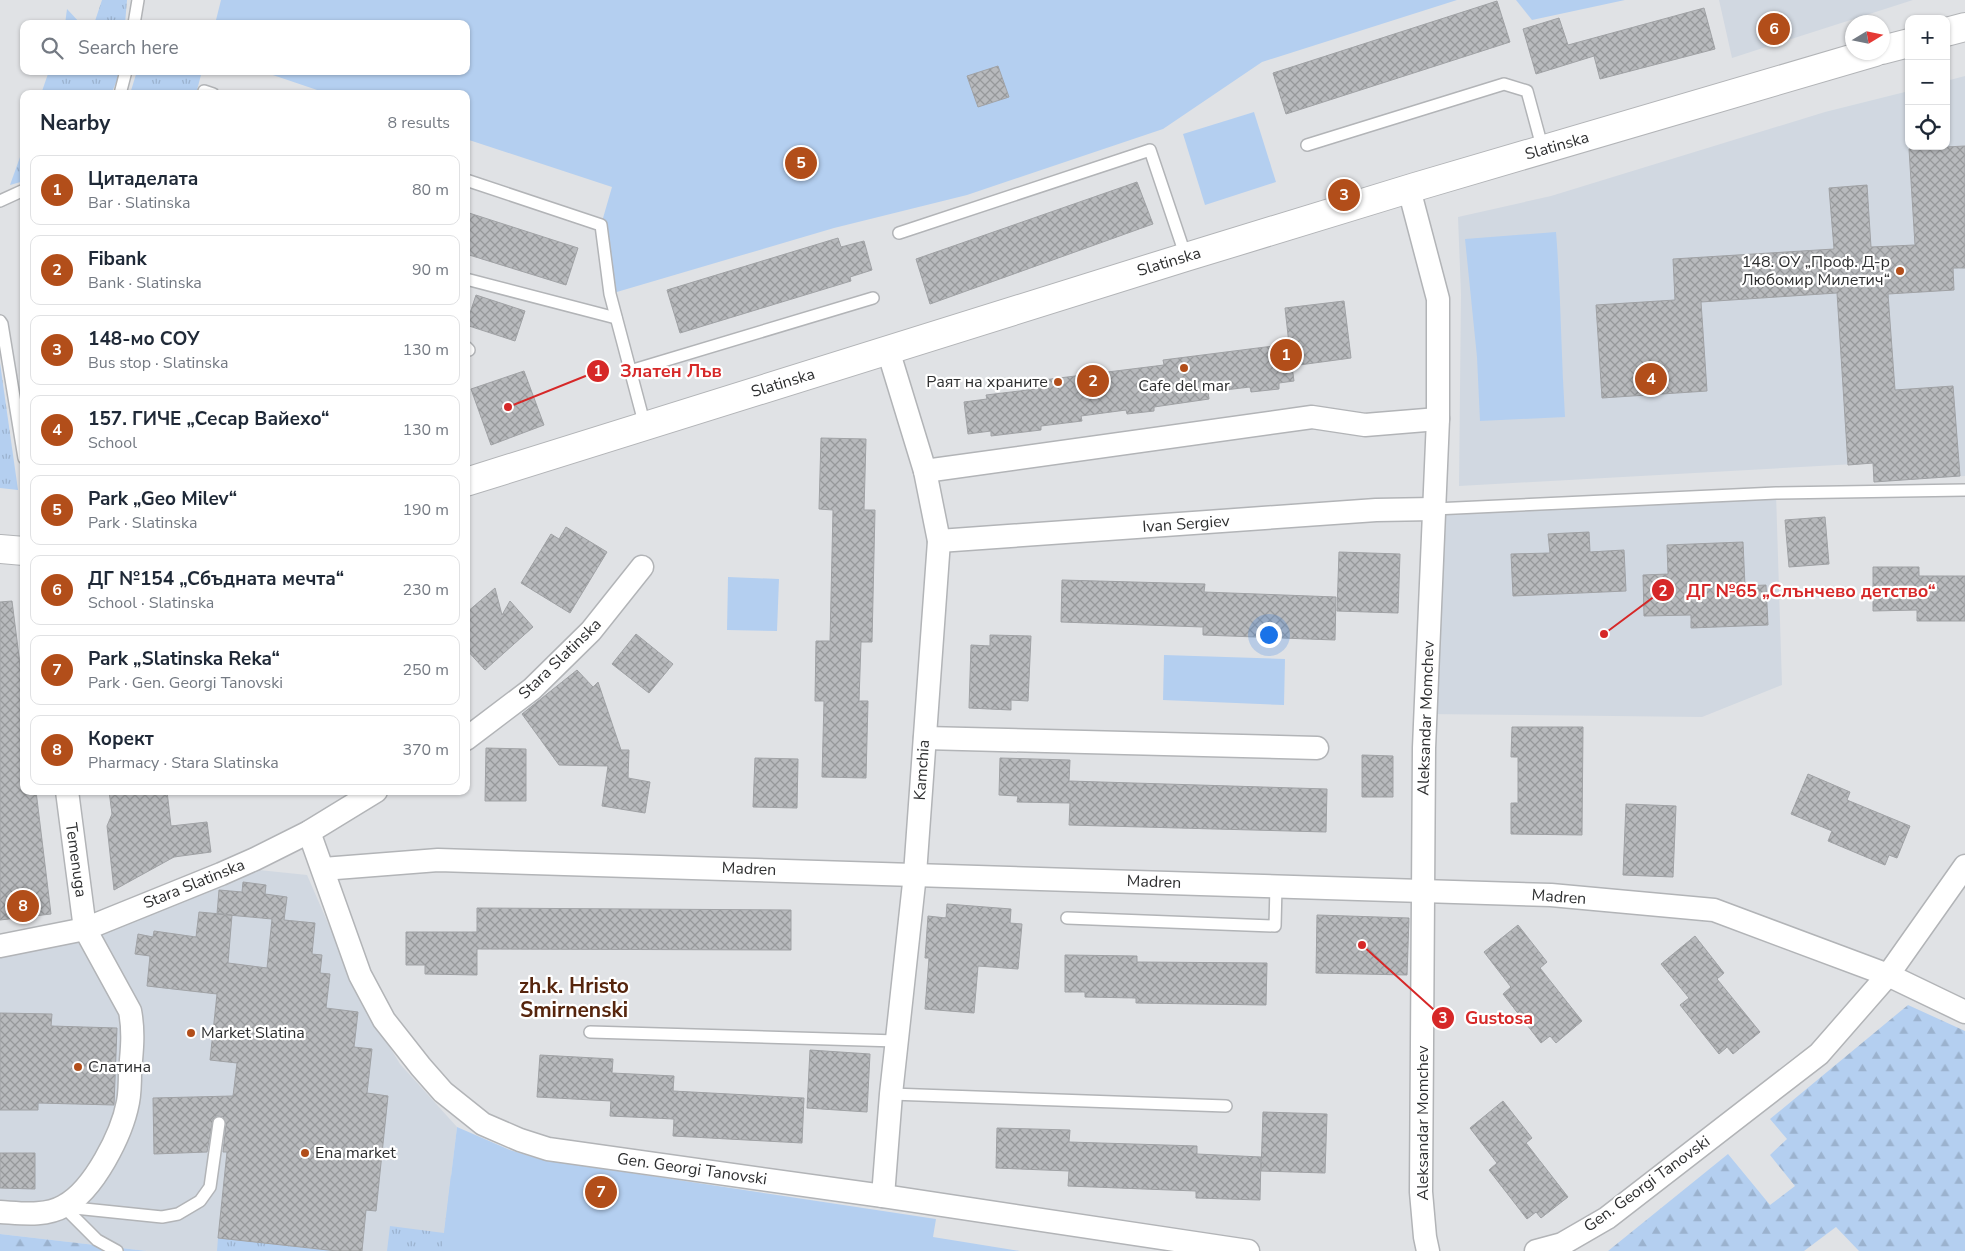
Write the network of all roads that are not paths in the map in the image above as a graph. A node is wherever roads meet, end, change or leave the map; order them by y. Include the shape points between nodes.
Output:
1 (138, 0) edge
2 (135, 20) edge
3 (1965, 27) edge
4 (1950, 31) edge
5 (1905, 44) edge
6 (1890, 48) edge
7 (1848, 60) edge
8 (125, 75) edge
9 (121, 90) edge
10 (1307, 145) dead end
11 (1543, 150) junction
12 (470, 181) edge
13 (1409, 189) junction
14 (20, 192) edge
15 (0, 201) edge
16 (899, 233) dead end
17 (1186, 257) junction
18 (470, 280) edge
19 (873, 298) dead end
20 (616, 318) junction
21 (0, 321) edge
22 (888, 350) junction
23 (630, 371) junction
24 (1438, 419) junction
25 (645, 426) junction
26 (20, 434) edge
27 (925, 471) junction
28 (470, 481) edge
29 (1965, 490) edge
30 (1434, 509) junction
31 (938, 541) junction
32 (0, 549) edge
33 (20, 551) edge
34 (642, 567) dead end
35 (470, 736) edge
36 (925, 738) junction
37 (1317, 748) dead end
38 (68, 795) edge
39 (369, 795) edge
40 (309, 832) junction
41 (1965, 866) edge
42 (323, 869) junction
43 (915, 874) junction
44 (1276, 886) junction
45 (1423, 891) junction
46 (1067, 918) dead end
47 (85, 929) junction
48 (0, 946) edge
49 (1888, 975) junction
50 (1965, 1012) edge
51 (590, 1032) dead end
52 (897, 1041) junction
53 (891, 1094) junction
54 (1226, 1106) dead end
55 (219, 1123) dead end
56 (883, 1196) junction
57 (64, 1207) junction
58 (0, 1212) edge
59 (117, 1251) edge
60 (1248, 1251) edge
61 (1428, 1251) edge
62 (1536, 1251) edge

1 - 2 lane
3 - 4 street
5 - 6 street
7 - 11 street, Slatinska
8 - 9 lane
10 - 11 lane via 1504,84 1527,92
11 - 13 street, Slatinska
12 - 20 lane via 601,226
13 - 17 street, Slatinska
13 - 24 street, Aleksandar Momchev via 1438,299
14 - 15 lane
16 - 17 lane via 1150,150
17 - 22 street, Slatinska
18 - 20 lane
19 - 23 lane
20 - 23 lane
21 - 26 lane
22 - 25 street, Slatinska
22 - 27 street, Kamchia
23 - 25 lane
24 - 27 street via 1365,425 1312,417
24 - 30 street, Aleksandar Momchev
25 - 28 street, Slatinska
27 - 31 street, Kamchia
29 - 30 lane via 1776,493
30 - 31 street, Ivan Sergiev via 1376,510
30 - 45 street, Aleksandar Momchev via 1424,723
31 - 36 street, Kamchia
32 - 33 street
34 - 35 street, Stara Slatinska via 591,632 532,689
36 - 37 street
36 - 43 street, Kamchia
38 - 47 street, Temenuga
39 - 40 street, Stara Slatinska
40 - 42 street, Gen. Georgi Tanovski
40 - 47 street, Stara Slatinska via 255,860
41 - 49 street
42 - 43 street, Madren via 438,860
42 - 56 street, Gen. Georgi Tanovski via 360,975 384,1020 443,1092 483,1124 548,1149
43 - 44 street, Madren
43 - 52 street, Kamchia
44 - 45 street, Madren
44 - 46 lane via 1275,926
45 - 49 street, Madren via 1551,896 1714,910
45 - 61 street, Aleksandar Momchev via 1421,1192
47 - 48 street, Stara Slatinska
47 - 57 street via 130,1010 133,1025 128,1101 116,1141 87,1188
49 - 50 street, Madren
49 - 62 street via 1819,1054 1744,1113 1608,1218 1562,1244
51 - 52 lane
52 - 53 street, Kamchia
53 - 54 lane
53 - 56 street, Kamchia
55 - 57 lane via 210,1187 200,1201 178,1214 162,1217
56 - 60 street, Gen. Georgi Tanovski
57 - 58 street via 26,1214
57 - 59 lane via 97,1240

